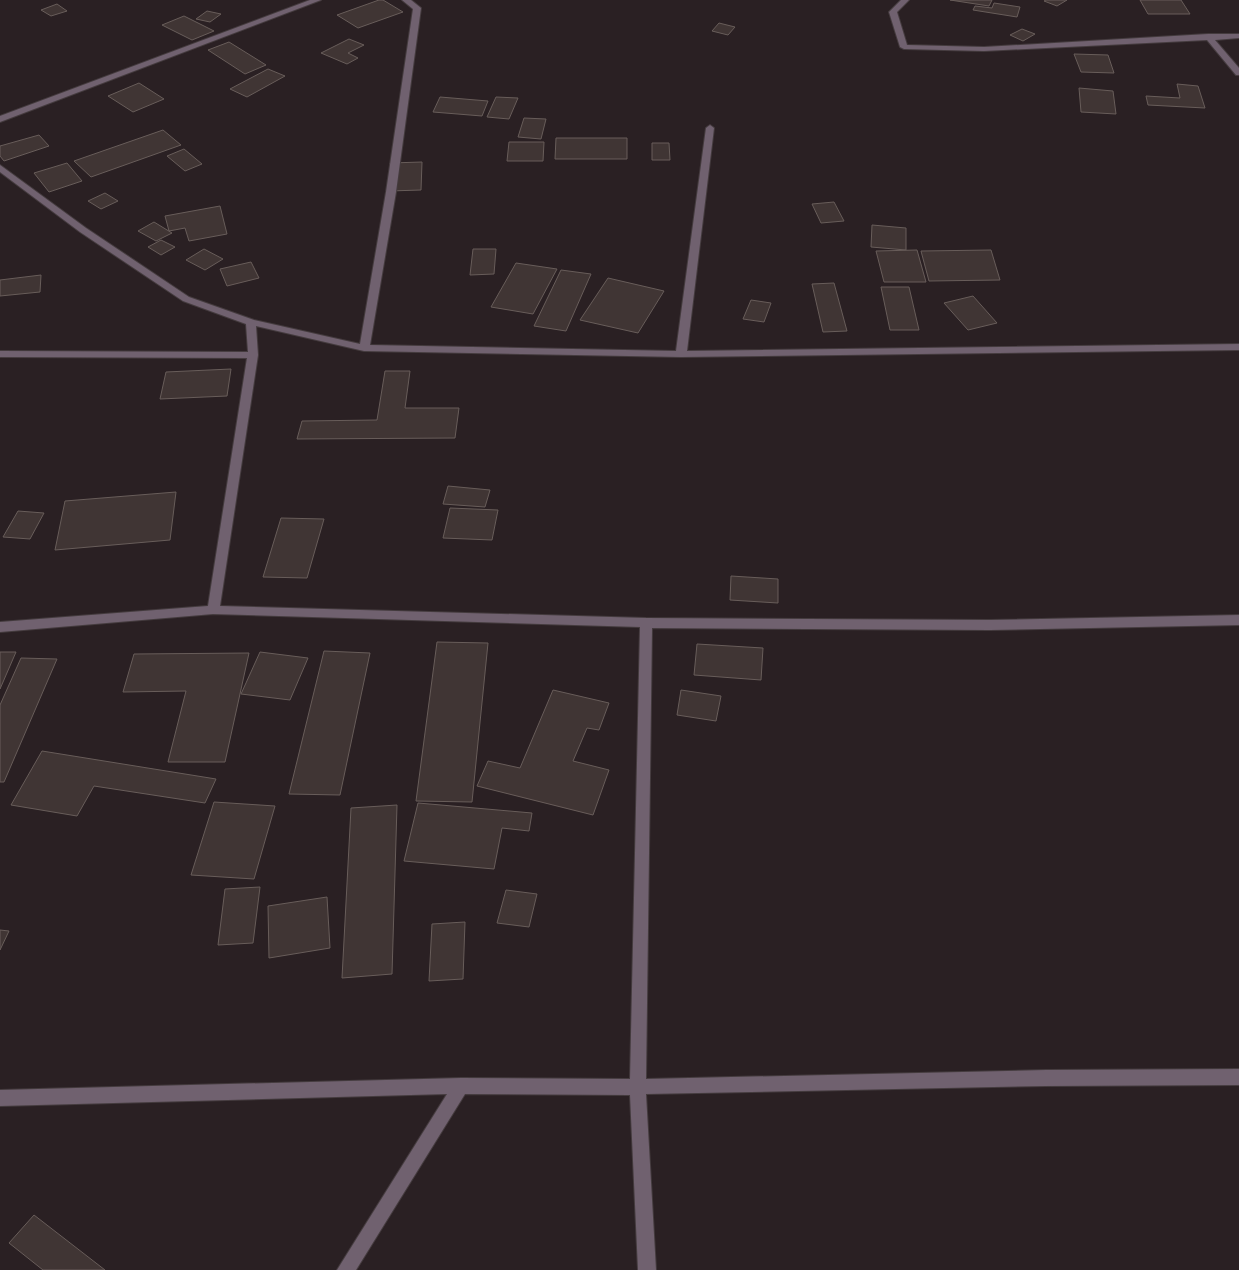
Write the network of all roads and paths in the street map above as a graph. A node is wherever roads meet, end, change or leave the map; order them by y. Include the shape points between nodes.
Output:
1 (316, 0) edge
2 (406, 0) edge
3 (905, 0) edge
4 (1208, 36) junction
5 (1239, 36) edge
6 (1239, 73) edge
7 (0, 119) edge
8 (710, 128) dead end
9 (0, 168) edge
10 (251, 322) junction
11 (1239, 347) edge
12 (364, 348) junction
13 (0, 354) edge
14 (681, 354) junction
15 (253, 355) junction
16 (213, 610) junction
17 (1239, 620) edge
18 (646, 623) junction
19 (0, 627) edge
20 (1239, 1078) edge
21 (461, 1086) junction
22 (638, 1087) junction
23 (0, 1098) edge
24 (346, 1270) edge
25 (647, 1270) edge

1 - 7 street
2 - 12 street via 416,8 392,192
3 - 4 street via 893,12 904,47 984,49
4 - 5 street
4 - 6 street
8 - 14 street
9 - 10 street via 83,230 186,300
10 - 12 street
10 - 15 street
11 - 14 street
12 - 14 street
13 - 15 street
15 - 16 street
16 - 18 street
16 - 19 street
17 - 18 street via 990,626
18 - 22 street
20 - 22 street via 1046,1078
21 - 22 street
21 - 23 street
21 - 24 street
22 - 25 street

